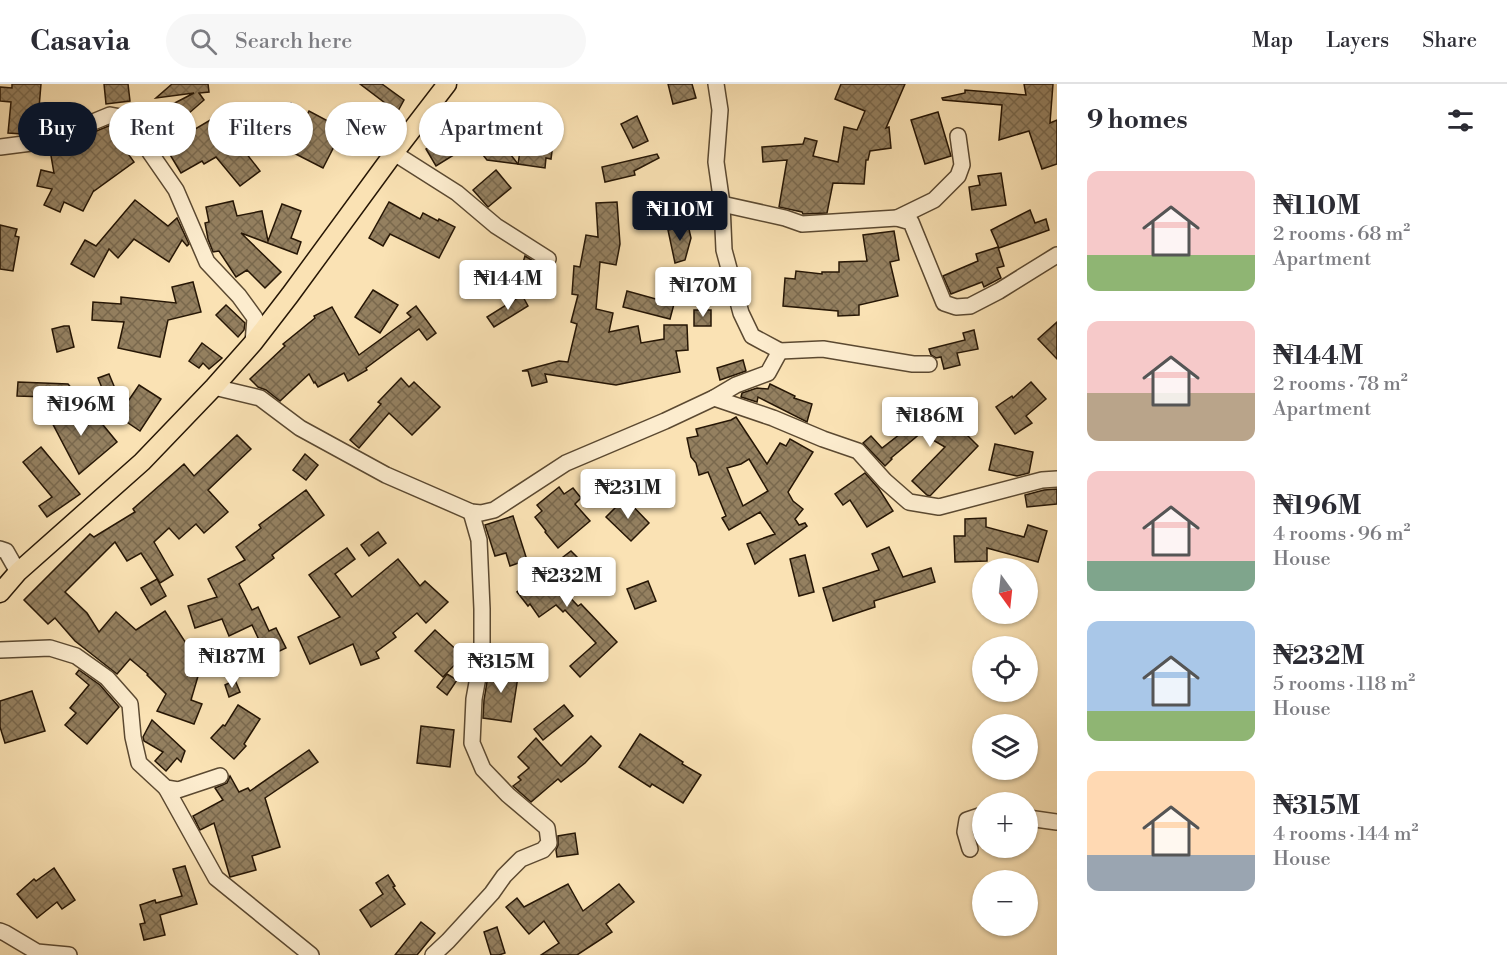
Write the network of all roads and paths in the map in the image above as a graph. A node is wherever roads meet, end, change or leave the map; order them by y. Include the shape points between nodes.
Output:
1 (716, 84) edge
2 (441, 87) edge
3 (407, 135) edge
4 (958, 136) dead end
5 (0, 147) edge
6 (392, 156) edge
7 (399, 156) edge
8 (722, 204) junction
9 (897, 218) junction
10 (1057, 255) edge
11 (548, 259) dead end
12 (253, 343) junction
13 (780, 351) junction
14 (929, 364) dead end
15 (214, 387) junction
16 (714, 398) junction
17 (1057, 479) edge
18 (471, 512) junction
19 (0, 549) edge
20 (18, 572) junction
21 (0, 593) edge
22 (0, 650) edge
23 (220, 776) dead end
24 (166, 788) junction
25 (972, 818) edge
26 (1038, 819) edge
27 (1057, 822) edge
28 (970, 849) dead end
29 (0, 931) edge
30 (16, 949) edge
31 (69, 955) edge
32 (310, 955) edge
33 (433, 955) edge

1 - 8 street via 720,110 716,162
2 - 3 main road
4 - 9 street via 962,165 958,176 934,200
5 - 12 street via 48,141 110,115 126,118 141,132 176,190 207,262 255,318
6 - 12 main road
7 - 11 street
8 - 9 street via 802,224
8 - 13 street via 724,250 741,313 752,336
9 - 10 street via 911,222 944,303 956,307 970,306
12 - 15 main road
13 - 14 street via 823,349
13 - 16 street via 768,373
15 - 18 street via 260,398 300,428 386,475
15 - 20 main road via 142,462
16 - 17 street via 858,451 909,502 939,507
16 - 18 street via 566,463 494,510
18 - 33 street via 479,540 482,609 482,655 472,743 483,770 547,828 549,843 543,850 521,859
19 - 20 street
20 - 21 main road
22 - 24 street via 50,648 76,656 107,678 130,704 139,763
23 - 24 street via 178,790
24 - 32 street via 216,878
25 - 28 street via 967,820 965,832
26 - 27 street
29 - 30 street
30 - 31 street

